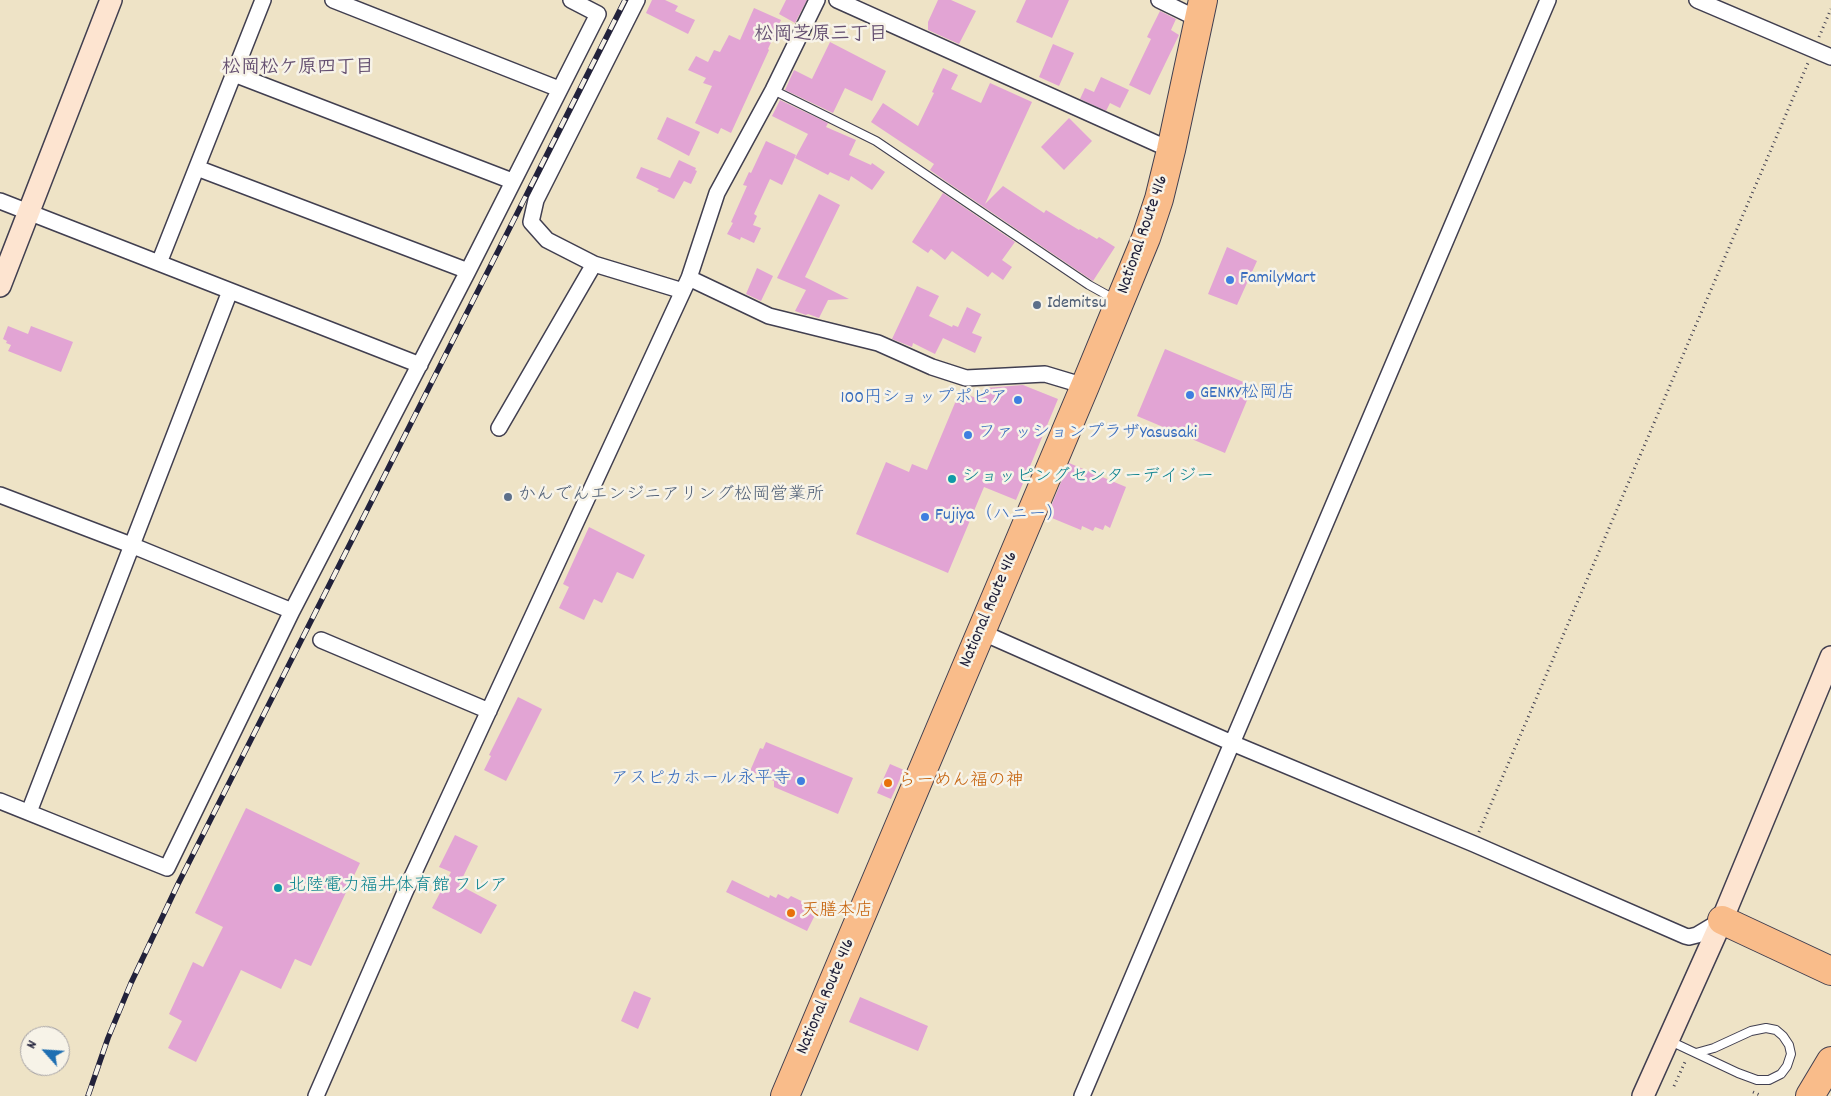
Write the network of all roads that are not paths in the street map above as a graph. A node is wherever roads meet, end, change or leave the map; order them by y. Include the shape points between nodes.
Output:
1 (111, 0) edge
2 (263, 0) edge
3 (333, 0) edge
4 (570, 0) edge
5 (636, 0) edge
6 (817, 0) edge
7 (837, 0) edge
8 (1159, 0) edge
9 (1548, 0) edge
10 (1697, 0) edge
11 (1201, 10) edge
12 (1831, 57) edge
13 (234, 74) junction
14 (559, 89) junction
15 (773, 90) junction
16 (1171, 150) junction
17 (197, 168) junction
18 (512, 181) junction
19 (0, 201) edge
20 (29, 212) junction
21 (159, 263) junction
22 (594, 264) junction
23 (468, 271) junction
24 (686, 284) junction
25 (0, 286) edge
26 (230, 291) junction
27 (1120, 303) junction
28 (420, 365) junction
29 (1086, 386) junction
30 (499, 428) dead end
31 (0, 495) edge
32 (131, 545) junction
33 (292, 611) junction
34 (981, 632) junction
35 (321, 640) dead end
36 (1831, 657) edge
37 (489, 711) junction
38 (1232, 743) junction
39 (0, 801) edge
40 (29, 812) junction
41 (1722, 920) junction
42 (1831, 971) edge
43 (1668, 1039) junction
44 (1696, 1053) junction
45 (1831, 1061) edge
46 (316, 1096) edge
47 (785, 1096) edge
48 (1082, 1096) edge
49 (1643, 1096) edge
50 (1810, 1096) edge

1 - 20 street
2 - 13 street
3 - 14 street
4 - 14 street via 598,14
5 - 22 street via 536,200 531,222 547,240
6 - 15 street
7 - 16 street
8 - 11 street
9 - 38 street
10 - 12 street
11 - 16 highway, National Route 416
13 - 17 street
13 - 18 street
14 - 18 street
15 - 24 street via 717,193
15 - 27 lane via 876,141
16 - 27 highway, National Route 416 via 1146,238
17 - 21 street
17 - 23 street
18 - 23 street
19 - 20 street
20 - 21 street
20 - 25 street
21 - 26 street
22 - 24 street
22 - 30 street
23 - 28 street
24 - 29 street via 769,316 878,343 966,378 1045,374
24 - 37 street
26 - 28 street
26 - 32 street
27 - 29 highway, National Route 416
28 - 33 street
29 - 34 highway, National Route 416
31 - 32 street
32 - 33 street
32 - 40 street
33 - 40 street via 167,868
34 - 38 street
34 - 47 highway, National Route 416
35 - 37 street
36 - 41 street
37 - 46 street
38 - 41 street via 1685,936 1693,937
38 - 48 street
39 - 40 street
41 - 42 highway
41 - 43 street
43 - 44 lane
43 - 49 street
44 - 44 lane via 1766,1028 1783,1036 1791,1054 1788,1066 1781,1074 1762,1080 1738,1073
45 - 50 highway

